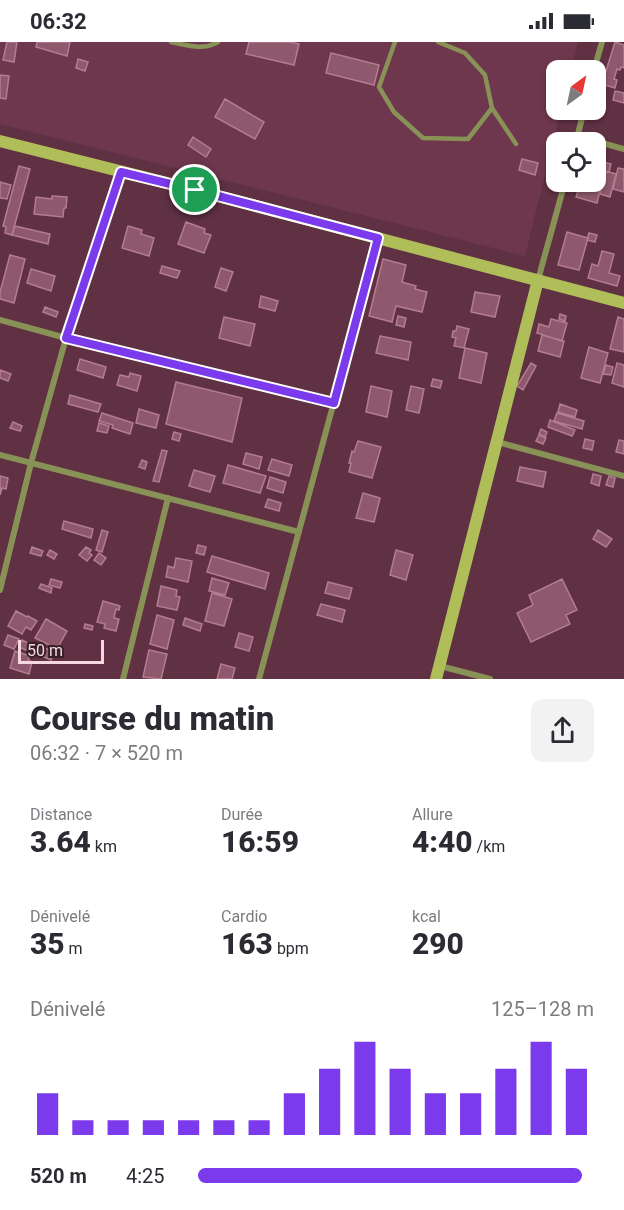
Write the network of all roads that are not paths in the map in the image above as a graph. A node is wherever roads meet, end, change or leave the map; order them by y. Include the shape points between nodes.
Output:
1 (171, 42) edge
2 (218, 42) edge
3 (394, 42) edge
4 (438, 42) edge
5 (602, 42) edge
6 (597, 60) edge
7 (492, 108) junction
8 (0, 141) edge
9 (516, 144) dead end
10 (606, 146) edge
11 (624, 149) edge
12 (121, 172) junction
13 (562, 192) edge
14 (378, 238) junction
15 (538, 280) junction
16 (624, 303) edge
17 (0, 320) edge
18 (66, 338) junction
19 (334, 403) junction
20 (496, 442) junction
21 (0, 455) edge
22 (31, 463) junction
23 (624, 476) edge
24 (168, 498) junction
25 (299, 532) junction
26 (0, 590) edge
27 (440, 666) junction
28 (123, 679) edge
29 (259, 679) edge
30 (436, 679) edge
31 (490, 679) edge

1 - 2 lane via 200,48
3 - 7 lane via 379,87 394,112 423,138 468,139
4 - 7 lane via 465,53 485,75
5 - 6 street
7 - 9 lane
8 - 12 street
10 - 11 street
12 - 14 street
12 - 18 street
13 - 15 street
14 - 15 street
14 - 19 street
15 - 16 street
15 - 20 street
17 - 18 street
18 - 19 street
18 - 22 street
19 - 25 street
20 - 23 street
20 - 27 street
21 - 22 street
22 - 24 street
22 - 26 street
24 - 25 street
24 - 28 street
25 - 29 street
27 - 30 street
27 - 31 street

